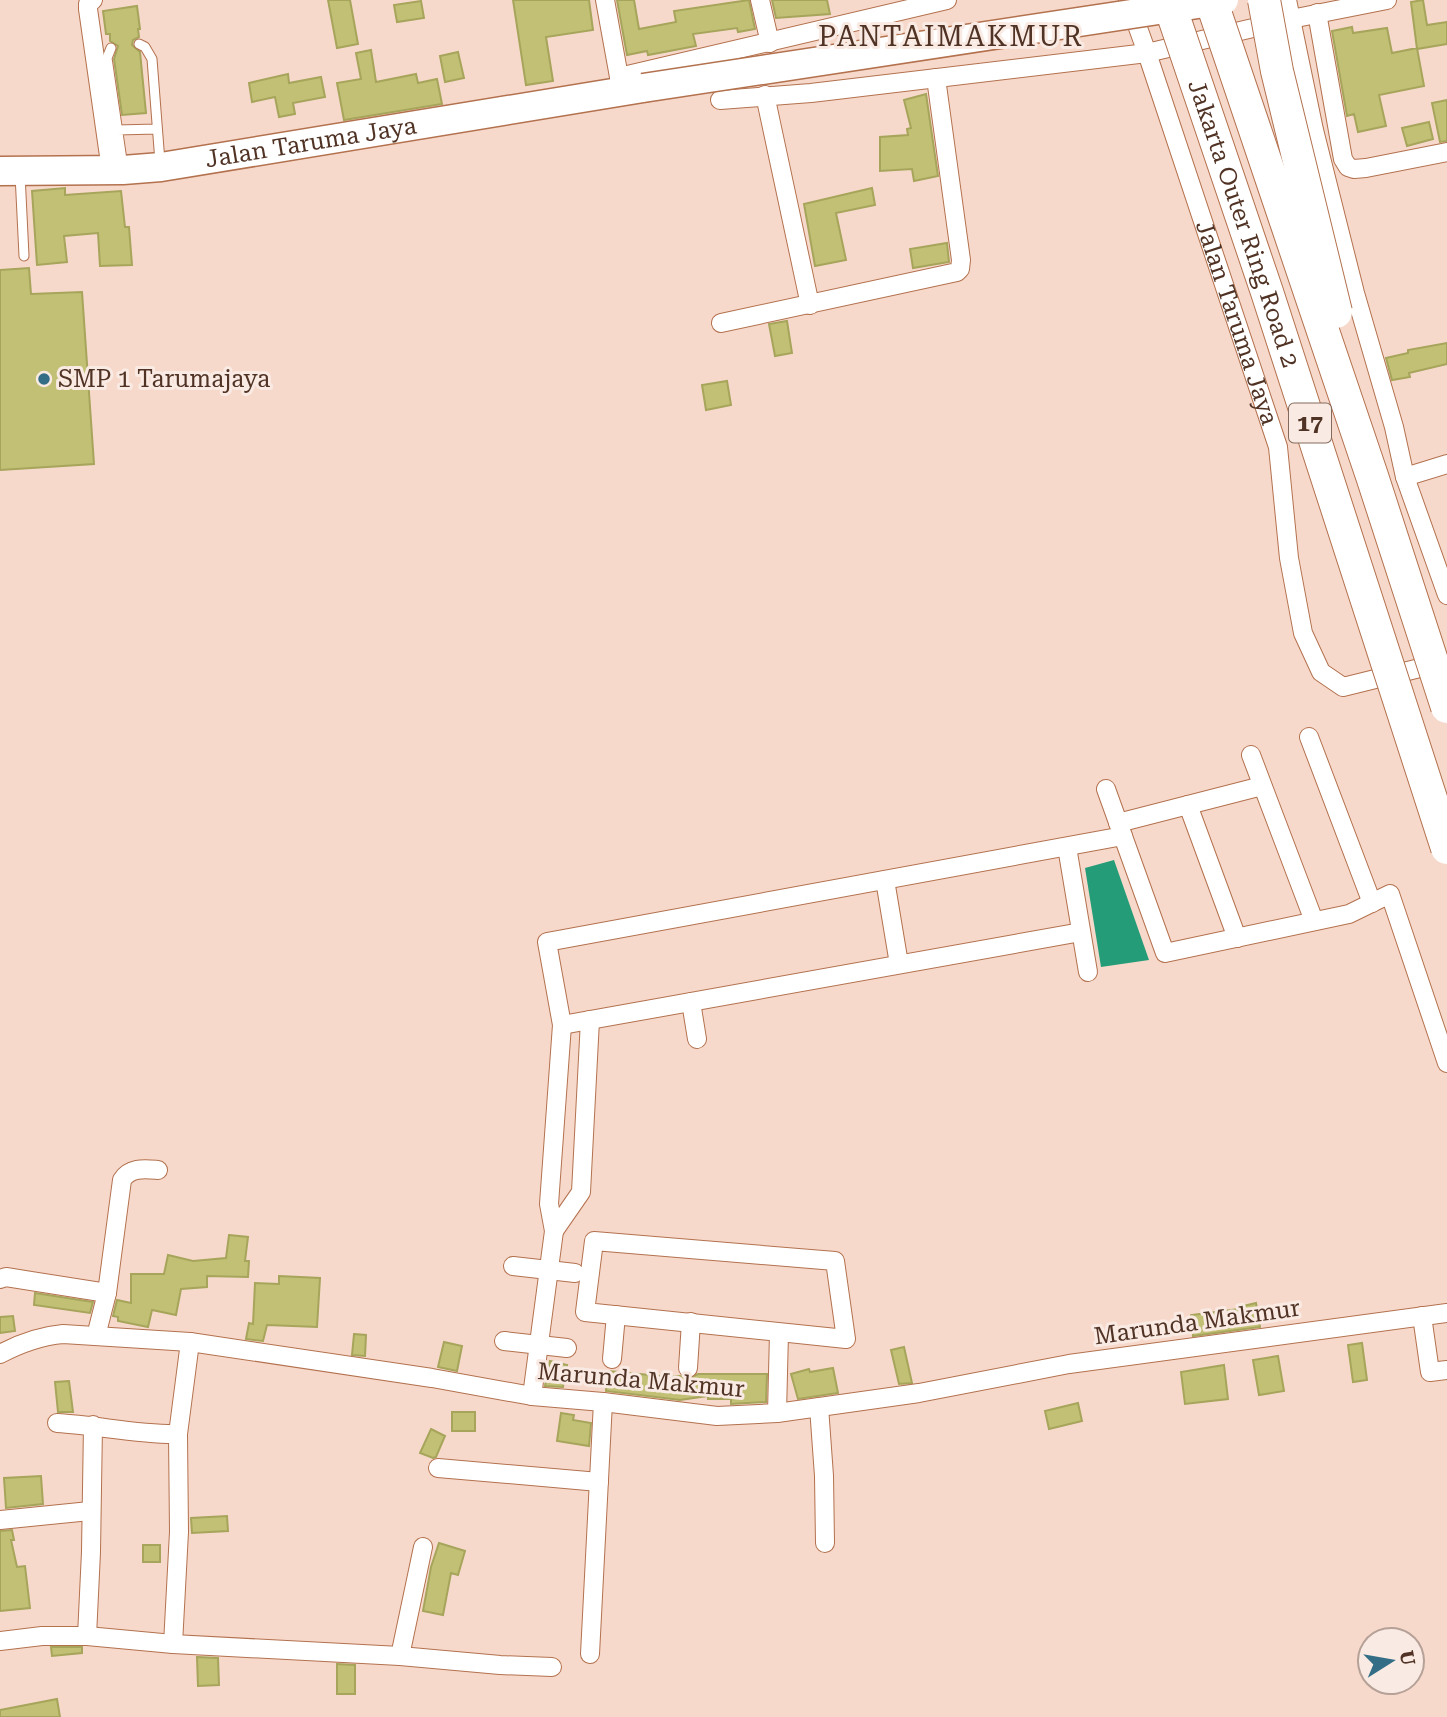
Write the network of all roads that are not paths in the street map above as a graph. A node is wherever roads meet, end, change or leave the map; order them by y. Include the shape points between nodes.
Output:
1 (93, 0) edge
2 (605, 0) edge
3 (760, 0) edge
4 (947, 0) edge
5 (1128, 0) edge
6 (1168, 0) edge
7 (1211, 0) edge
8 (1224, 0) edge
9 (1264, 0) edge
10 (1287, 0) edge
11 (1387, 0) edge
12 (894, 7) edge
13 (1317, 13) junction
14 (1291, 19) junction
15 (770, 43) junction
16 (139, 44) dead end
17 (111, 48) dead end
18 (1147, 54) junction
19 (936, 78) junction
20 (628, 86) junction
21 (765, 95) junction
22 (720, 100) dead end
23 (157, 129) junction
24 (117, 130) junction
25 (1447, 152) edge
26 (160, 167) junction
27 (117, 170) junction
28 (10, 171) edge
29 (24, 256) dead end
30 (810, 305) junction
31 (720, 324) dead end
32 (1447, 464) edge
33 (1373, 476) junction
34 (1405, 477) junction
35 (1447, 595) edge
36 (1447, 662) edge
37 (1447, 707) edge
38 (1309, 737) dead end
39 (1251, 755) dead end
40 (1262, 786) junction
41 (1106, 789) dead end
42 (1188, 805) junction
43 (1121, 830) junction
44 (1067, 846) junction
45 (1447, 848) edge
46 (885, 880) junction
47 (1372, 903) junction
48 (1314, 921) junction
49 (1081, 932) junction
50 (1237, 938) junction
51 (900, 964) junction
52 (1088, 972) dead end
53 (691, 1002) junction
54 (590, 1020) junction
55 (562, 1025) junction
56 (697, 1039) dead end
57 (1447, 1063) edge
58 (158, 1170) dead end
59 (554, 1231) junction
60 (513, 1266) dead end
61 (549, 1270) junction
62 (575, 1273) dead end
63 (0, 1279) edge
64 (107, 1293) junction
65 (1447, 1313) edge
66 (617, 1315) junction
67 (1422, 1316) junction
68 (691, 1322) junction
69 (779, 1332) junction
70 (96, 1336) junction
71 (504, 1341) dead end
72 (190, 1342) junction
73 (538, 1345) junction
74 (567, 1348) dead end
75 (0, 1354) edge
76 (612, 1359) dead end
77 (688, 1368) dead end
78 (1447, 1370) edge
79 (531, 1396) junction
80 (603, 1402) junction
81 (819, 1407) junction
82 (777, 1413) junction
83 (57, 1423) dead end
84 (93, 1425) junction
85 (178, 1434) junction
86 (438, 1468) dead end
87 (599, 1482) junction
88 (90, 1511) junction
89 (0, 1520) edge
90 (825, 1543) dead end
91 (423, 1547) dead end
92 (87, 1636) junction
93 (0, 1641) edge
94 (173, 1644) junction
95 (590, 1654) dead end
96 (400, 1656) junction
97 (552, 1667) dead end

1 - 27 street via 88,9
2 - 20 street
3 - 15 street
4 - 12 street, Jalan Taruma Jaya
5 - 18 street, Jalan Taruma Jaya
6 - 45 highway, Jakarta Outer Ring Road 2 / 17, bridge
7 - 33 highway, Jakarta Outer Ring Road 2 / 17, bridge
8 - 20 main road, Jalan Taruma Jaya, bridge
9 - 33 highway, bridge
10 - 14 street
11 - 13 street
12 - 15 street, Jalan Taruma Jaya
13 - 14 street
13 - 25 street via 1348,167
14 - 18 street
14 - 34 street via 1317,144
15 - 20 street, Jalan Taruma Jaya
16 - 23 lane via 152,59
17 - 24 lane via 107,58
18 - 19 street
18 - 36 street, Jalan Taruma Jaya via 1278,447 1289,558 1303,633 1321,672 1343,687
19 - 21 street
19 - 30 street via 960,269
20 - 26 main road, Jalan Taruma Jaya
21 - 22 street
21 - 30 street
23 - 24 lane
23 - 26 lane
24 - 27 lane
26 - 27 main road, Jalan Taruma Jaya
27 - 28 main road, Jalan Taruma Jaya
28 - 29 lane
30 - 31 street
32 - 34 street
33 - 37 highway, Jakarta Outer Ring Road 2 / 17, bridge
34 - 35 street
38 - 47 street
39 - 40 street
40 - 42 street
40 - 48 street
41 - 43 street
42 - 43 street
42 - 50 street
43 - 44 street
43 - 50 street via 1166,953
44 - 46 street
44 - 49 street
46 - 51 street
46 - 55 street via 547,942
47 - 48 street via 1349,914
47 - 57 street via 1390,894
48 - 50 street
49 - 51 street
49 - 52 street
51 - 53 street
53 - 54 street
53 - 56 street
54 - 55 street
54 - 59 street via 581,1192
55 - 59 street via 549,1204
58 - 64 street via 130,1172 122,1181
59 - 61 street
60 - 61 street
61 - 62 street
61 - 73 street
63 - 64 street
64 - 70 street
65 - 67 street, Marunda Makmur
66 - 68 street
66 - 69 street via 585,1312 594,1241 835,1261 846,1339
66 - 76 street
67 - 78 street via 1430,1372
67 - 81 street, Marunda Makmur via 1069,1364
68 - 69 street
68 - 77 street
69 - 82 street
70 - 72 street, Marunda Makmur
70 - 75 street, Marunda Makmur via 46,1335
71 - 73 street
72 - 79 street, Marunda Makmur
72 - 85 street
73 - 74 street
73 - 79 street
79 - 80 street, Marunda Makmur
80 - 82 street, Marunda Makmur via 717,1416
80 - 87 street
81 - 82 street, Marunda Makmur
81 - 90 street
83 - 84 street
84 - 85 street
84 - 88 street
85 - 94 street
86 - 87 street
87 - 95 street
88 - 89 street
88 - 92 street
91 - 96 street
92 - 93 street
92 - 94 street
94 - 96 street
96 - 97 street

